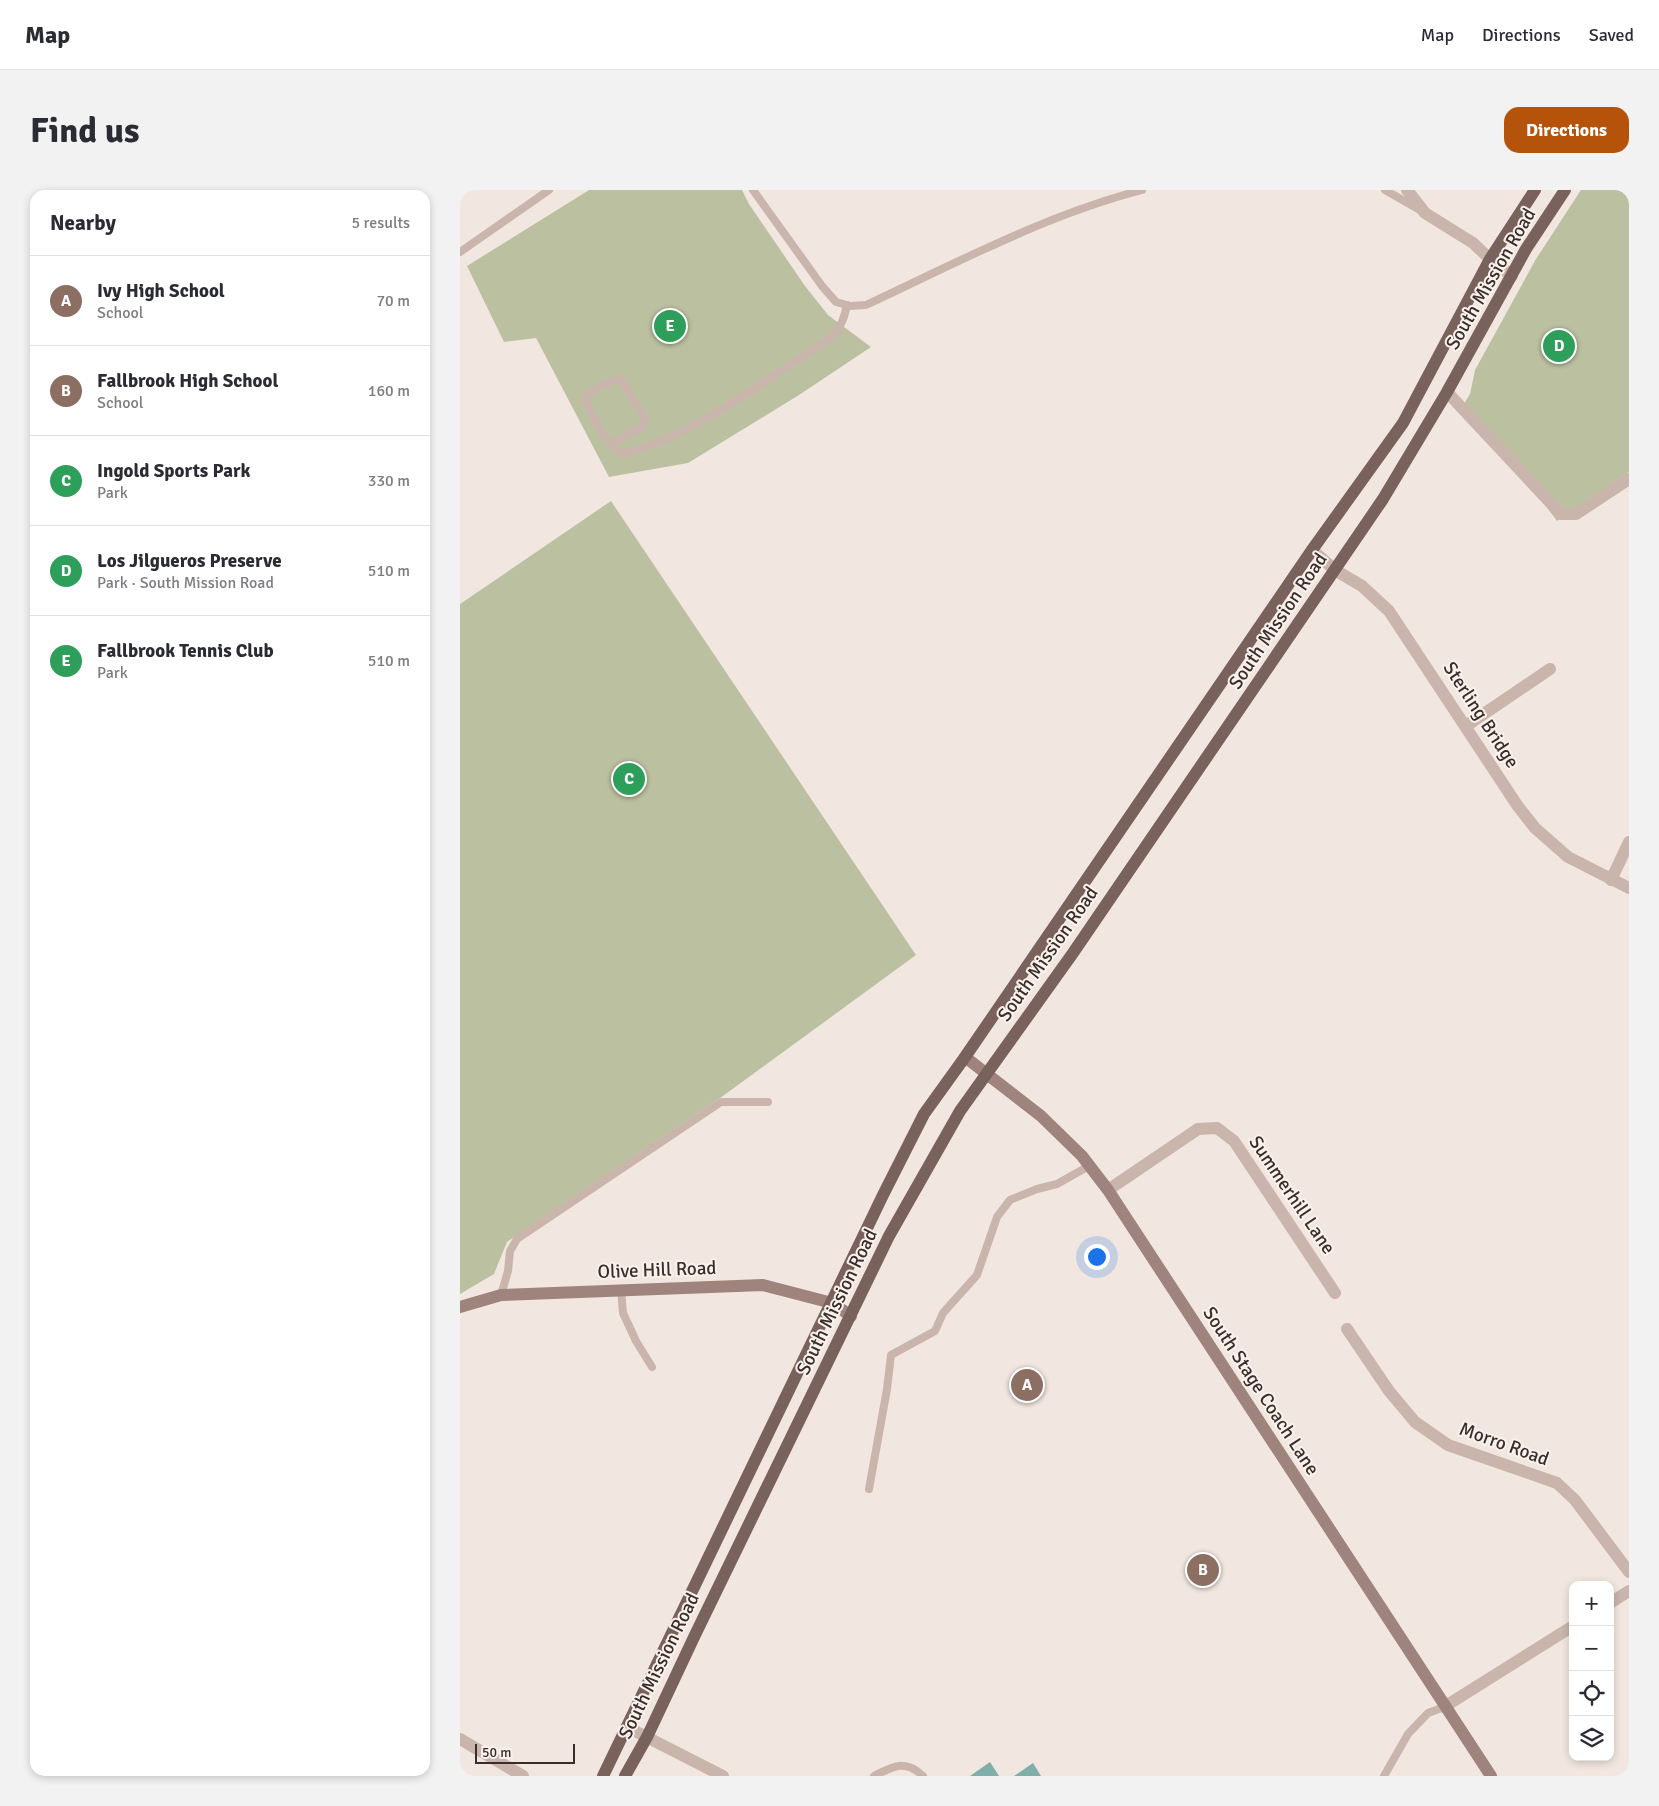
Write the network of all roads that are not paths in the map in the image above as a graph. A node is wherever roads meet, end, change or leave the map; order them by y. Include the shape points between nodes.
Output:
1 (549, 190) edge
2 (753, 190) edge
3 (1142, 190) edge
4 (1385, 190) edge
5 (1407, 190) edge
6 (1535, 190) edge
7 (1565, 190) edge
8 (1425, 213) junction
9 (460, 252) edge
10 (1490, 259) junction
11 (1512, 276) junction
12 (847, 305) junction
13 (1447, 392) junction
14 (611, 444) junction
15 (1629, 479) edge
16 (1312, 550) junction
17 (1336, 570) junction
18 (1550, 669) dead end
19 (1466, 726) junction
20 (1629, 842) edge
21 (1611, 880) junction
22 (1629, 888) edge
23 (965, 1057) junction
24 (987, 1074) junction
25 (768, 1102) dead end
26 (1089, 1166) junction
27 (1108, 1190) junction
28 (621, 1290) junction
29 (1335, 1293) dead end
30 (501, 1295) junction
31 (832, 1302) junction
32 (460, 1307) edge
33 (851, 1316) junction
34 (1347, 1329) dead end
35 (652, 1367) dead end
36 (869, 1489) dead end
37 (1629, 1572) edge
38 (1629, 1591) edge
39 (1614, 1600) edge
40 (1569, 1629) edge
41 (1444, 1707) junction
42 (627, 1727) junction
43 (647, 1737) junction
44 (460, 1739) edge
45 (523, 1776) edge
46 (603, 1776) edge
47 (625, 1776) edge
48 (723, 1776) edge
49 (874, 1776) edge
50 (923, 1776) edge
51 (1384, 1776) edge
52 (1490, 1776) edge

1 - 9 lane
2 - 12 lane via 822,286 836,302
3 - 12 lane via 1106,199 1027,230 866,305
4 - 8 lane
5 - 8 street
6 - 10 main road, South Mission Road
7 - 11 main road, South Mission Road
8 - 10 street via 1473,243
10 - 11 street
10 - 16 main road, South Mission Road via 1402,423
11 - 13 main road, South Mission Road
12 - 14 lane via 837,330 822,344 742,397 642,449 624,454
13 - 15 street via 1561,514 1576,514
13 - 17 main road, South Mission Road
14 - 14 lane via 586,399 589,394 622,379 645,422 639,430
16 - 17 street, Sterling Bridge
16 - 23 main road, South Mission Road
17 - 19 street, Sterling Bridge via 1362,586 1389,611
17 - 24 main road, South Mission Road
18 - 19 street
19 - 21 street, Sterling Bridge via 1517,806 1535,828 1568,857
20 - 21 street
21 - 22 street, Sterling Bridge
23 - 24 main road, South Stage Coach Lane
23 - 31 main road, South Mission Road via 924,1114
24 - 26 main road, South Stage Coach Lane via 1041,1116
24 - 33 main road, South Mission Road via 960,1112 898,1220
25 - 30 lane via 721,1102 517,1239 510,1251
26 - 27 main road, South Stage Coach Lane
26 - 36 lane via 1057,1184 1010,1200 998,1217 977,1275 943,1313 935,1331 892,1355
27 - 29 street, Summerhill Lane via 1198,1129 1217,1128 1234,1141
27 - 41 main road, South Stage Coach Lane
28 - 30 main road, Olive Hill Road
28 - 31 main road, Olive Hill Road via 762,1285
28 - 35 lane via 623,1313
30 - 32 main road, Olive Hill Road
31 - 33 main road, Olive Hill Road
31 - 42 main road, South Mission Road
33 - 43 main road, South Mission Road
34 - 37 street, Morro Road via 1389,1391 1415,1422 1448,1445 1557,1483 1575,1500
38 - 39 street
40 - 41 street
41 - 51 lane via 1428,1713 1408,1734
41 - 52 main road, South Stage Coach Lane
42 - 43 street
42 - 46 main road, South Mission Road
43 - 47 main road, South Mission Road
43 - 48 street
44 - 45 street
49 - 50 lane via 902,1764 911,1766

